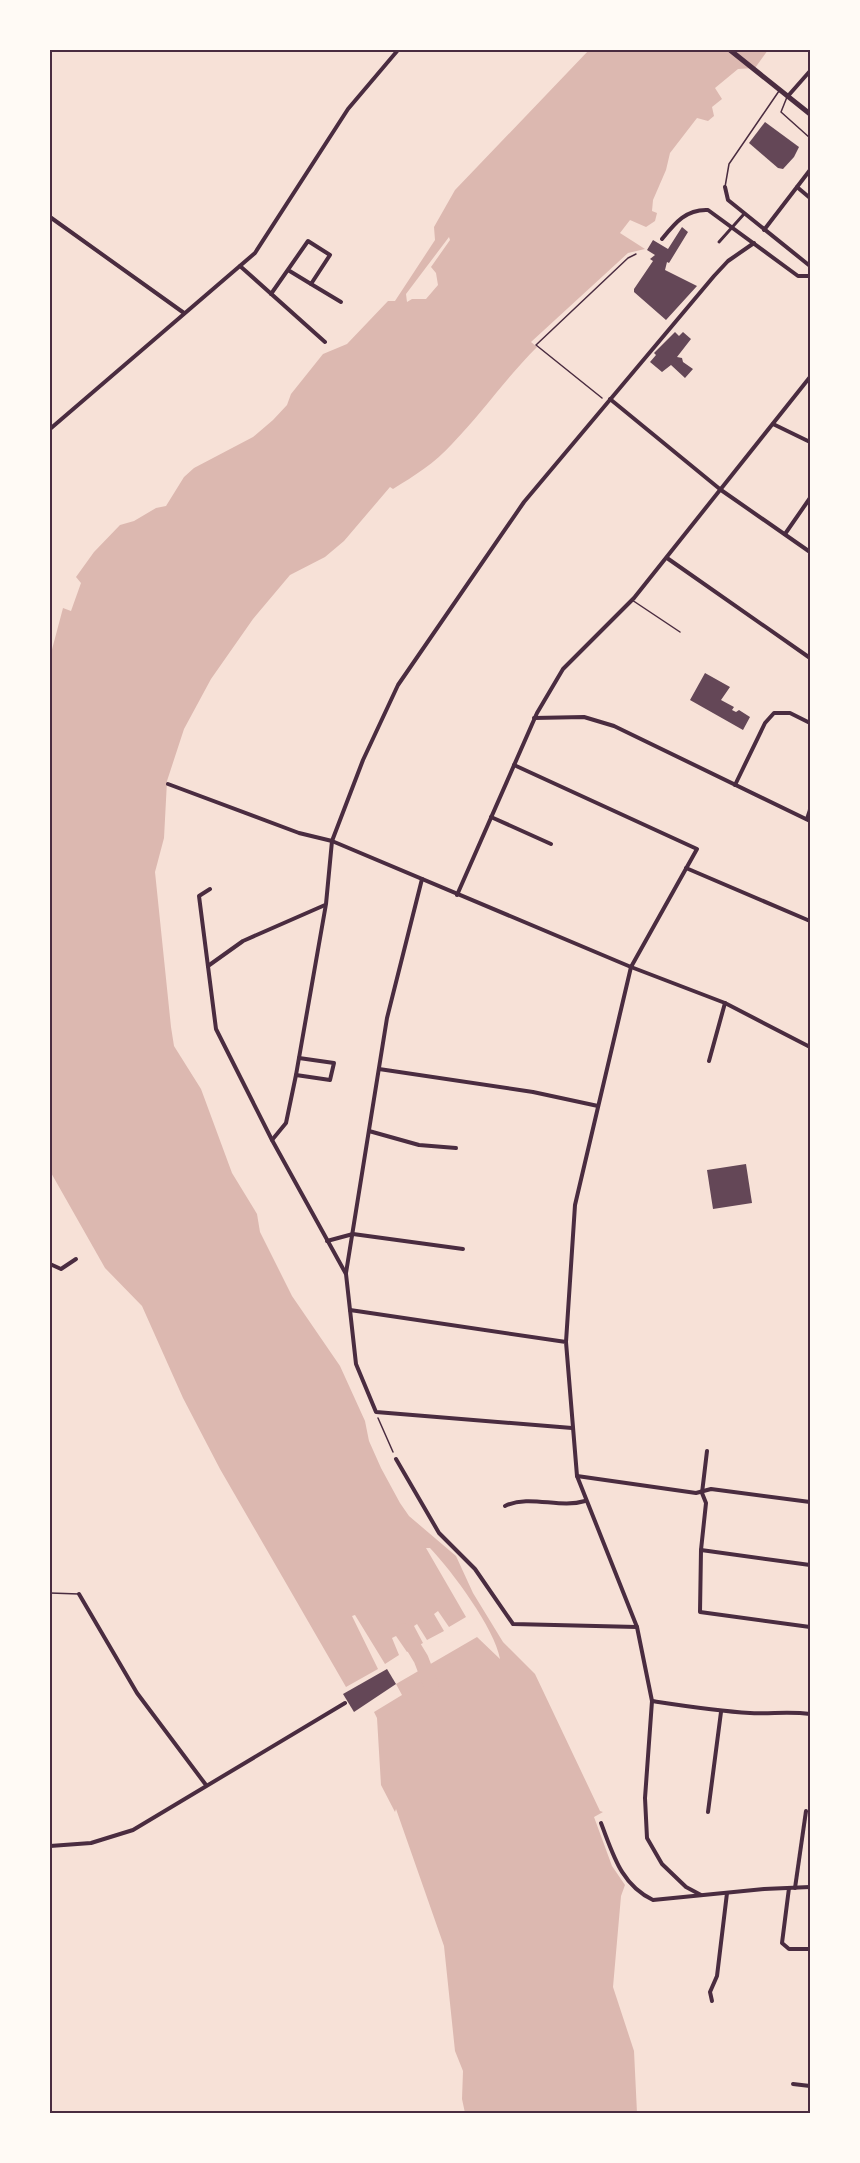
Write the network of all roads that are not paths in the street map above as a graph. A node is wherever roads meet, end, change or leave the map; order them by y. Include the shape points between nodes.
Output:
1 (398, 50) edge
2 (730, 50) edge
3 (810, 71) edge
4 (780, 90) junction
5 (788, 96) junction
6 (810, 114) edge
7 (810, 138) edge
8 (810, 170) edge
9 (797, 187) junction
10 (725, 188) joint
11 (810, 198) edge
12 (744, 214) junction
13 (50, 217) edge
14 (764, 230) junction
15 (662, 239) dead end
16 (719, 242) dead end
17 (754, 243) junction
18 (240, 266) junction
19 (810, 266) edge
20 (288, 270) junction
21 (810, 276) edge
22 (310, 284) junction
23 (271, 294) junction
24 (340, 302) dead end
25 (184, 313) junction
26 (326, 342) dead end
27 (810, 377) edge
28 (609, 400) junction
29 (773, 424) junction
30 (50, 429) edge
31 (810, 442) edge
32 (721, 490) junction
33 (810, 498) edge
34 (785, 534) junction
35 (810, 552) edge
36 (667, 558) junction
37 (632, 600) junction
38 (680, 632) dead end
39 (810, 658) edge
40 (534, 718) junction
41 (810, 723) edge
42 (514, 765) junction
43 (168, 784) dead end
44 (735, 785) junction
45 (810, 810) edge
46 (491, 817) junction
47 (808, 820) edge
48 (332, 841) junction
49 (551, 844) dead end
50 (686, 868) junction
51 (422, 879) junction
52 (210, 888) dead end
53 (457, 895) junction
54 (326, 904) junction
55 (810, 921) edge
56 (208, 966) junction
57 (631, 967) junction
58 (725, 1003) junction
59 (810, 1047) edge
60 (299, 1058) junction
61 (709, 1061) dead end
62 (379, 1069) junction
63 (296, 1075) junction
64 (598, 1106) junction
65 (369, 1131) junction
66 (272, 1140) junction
67 (456, 1148) dead end
68 (353, 1234) junction
69 (327, 1241) junction
70 (463, 1250) dead end
71 (76, 1259) dead end
72 (50, 1264) edge
73 (346, 1274) junction
74 (350, 1310) junction
75 (566, 1342) junction
76 (572, 1428) junction
77 (707, 1451) dead end
78 (396, 1459) road end
79 (577, 1476) junction
80 (702, 1492) junction
81 (585, 1501) junction
82 (810, 1502) edge
83 (505, 1506) dead end
84 (701, 1550) junction
85 (810, 1565) edge
86 (50, 1593) edge
87 (79, 1594) joint
88 (637, 1627) junction
89 (810, 1627) edge
90 (652, 1701) junction
91 (345, 1703) dead end
92 (722, 1712) junction
93 (810, 1714) edge
94 (206, 1785) junction
95 (806, 1811) dead end
96 (708, 1812) dead end
97 (601, 1823) dead end
98 (50, 1846) edge
99 (810, 1887) edge
100 (789, 1888) junction
101 (795, 1888) junction
102 (727, 1893) junction
103 (700, 1895) junction
104 (810, 1949) edge
105 (712, 2001) dead end
106 (793, 2084) dead end
107 (810, 2086) edge

1 - 18 street via 348,109 255,253
2 - 4 main road
3 - 5 street
4 - 5 main road
4 - 10 lane via 729,164
5 - 6 main road
5 - 7 lane via 781,112
8 - 9 street
9 - 11 street
9 - 14 street
10 - 12 street via 728,201
12 - 14 street
12 - 16 street
13 - 25 street
14 - 19 street
15 - 17 street via 678,219 696,209 708,210
17 - 21 street via 798,276
17 - 28 street via 714,276
18 - 23 street
18 - 25 street
20 - 22 street
20 - 22 street via 308,241 330,255
20 - 23 street
22 - 24 street
23 - 26 street
25 - 30 street
27 - 29 street
28 - 32 street
28 - 48 street via 524,502 398,685 363,760
29 - 31 street
29 - 32 street
32 - 34 street
32 - 36 street
33 - 34 street
34 - 35 street
36 - 37 street
36 - 39 street
37 - 38 lane
37 - 40 street via 563,669
40 - 42 street
40 - 44 street via 584,717 614,726
41 - 44 street via 790,713 774,713 765,723
42 - 46 street
42 - 50 street via 697,849
43 - 48 street via 299,833
44 - 47 street
45 - 47 street
46 - 49 street
46 - 53 street
48 - 51 street
48 - 54 street
50 - 55 street
50 - 57 street
51 - 53 street
51 - 62 street via 387,1018
52 - 56 street via 199,896
53 - 57 street
54 - 56 street via 243,940
54 - 60 street
56 - 66 street via 216,1029
57 - 58 street
57 - 64 street
58 - 59 street
58 - 61 street
60 - 63 street
60 - 63 street via 334,1063 330,1080
62 - 64 street
62 - 65 street
63 - 66 street via 286,1123
64 - 75 street via 575,1205
65 - 67 street via 419,1145
65 - 68 street
66 - 69 street
68 - 69 street
68 - 70 street
68 - 73 street
69 - 73 street
71 - 72 street via 61,1269
73 - 74 street
74 - 75 street
74 - 76 street via 356,1364 376,1412
75 - 76 street
76 - 79 street
77 - 80 street
78 - 88 street via 439,1533 475,1569 513,1624
79 - 80 street
79 - 81 street
80 - 82 street via 711,1489
80 - 84 street via 706,1503
81 - 83 street via 573,1505 517,1500
81 - 88 street
84 - 85 street
84 - 89 street via 700,1612
86 - 87 lane
87 - 94 street via 137,1693
88 - 90 street
90 - 92 street
90 - 103 street via 645,1798 647,1839 662,1864
91 - 94 street
92 - 93 street
92 - 96 street
94 - 98 street via 133,1830 91,1843
95 - 101 street
97 - 103 street via 620,1871 637,1893 653,1900
99 - 101 street
100 - 101 street
100 - 102 street
100 - 104 street via 782,1943 789,1948
102 - 103 street
102 - 105 street via 717,1976 710,1992
106 - 107 street

